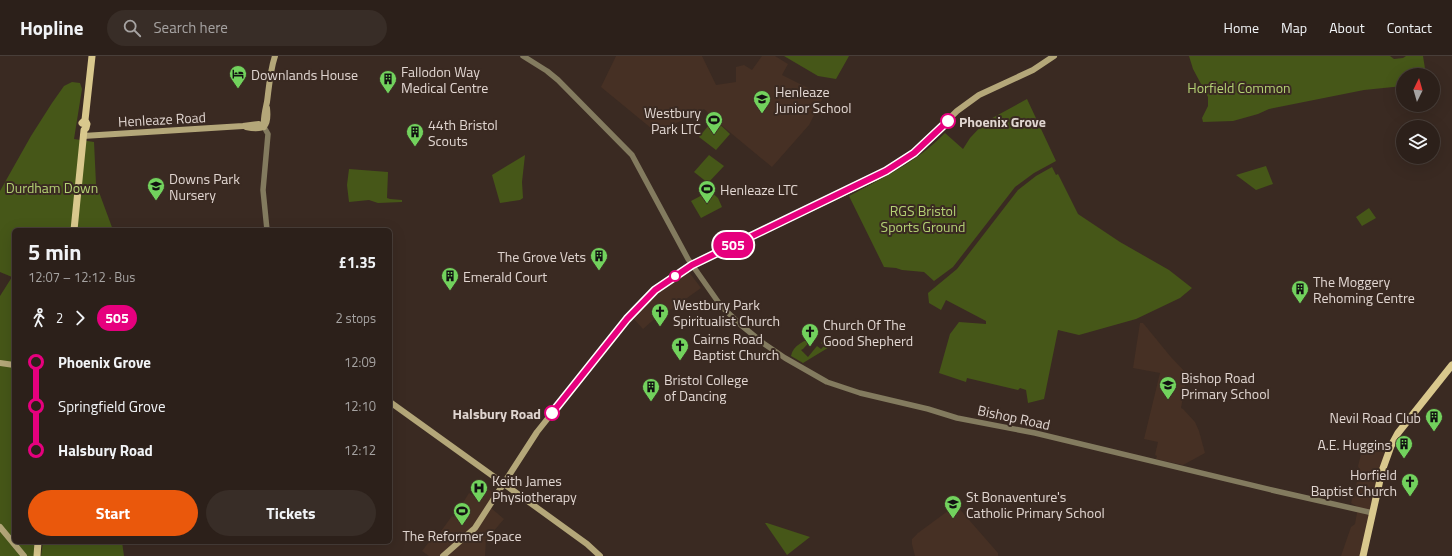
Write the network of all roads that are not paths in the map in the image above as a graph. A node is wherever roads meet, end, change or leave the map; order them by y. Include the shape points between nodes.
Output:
1 (92, 56) edge
2 (275, 56) edge
3 (523, 56) edge
4 (1054, 56) edge
5 (264, 127) junction
6 (83, 133) junction
7 (74, 228) edge
8 (267, 228) edge
9 (692, 265) junction
10 (0, 363) edge
11 (12, 364) edge
12 (1452, 365) edge
13 (392, 403) edge
14 (503, 483) junction
15 (1374, 513) junction
16 (0, 527) edge
17 (12, 542) edge
18 (14, 544) edge
19 (38, 544) edge
20 (24, 556) edge
21 (37, 556) edge
22 (443, 556) edge
23 (600, 556) edge
24 (1362, 556) edge

1 - 6 main road via 85,120 82,123
2 - 5 main road via 270,74 268,121
3 - 9 street, Bishop Road via 558,80 632,155
4 - 9 main road via 1029,72 979,95 914,153 886,171
5 - 6 main road, Henleaze Road
5 - 8 street via 268,134 263,190
6 - 7 main road
9 - 14 main road via 655,290 630,315 537,432
9 - 15 street, Bishop Road via 721,306 741,325 779,354 827,382 957,418 1035,433
10 - 11 main road
12 - 15 main road via 1398,433 1391,446 1382,471
13 - 14 main road
14 - 22 main road via 475,528
14 - 23 main road
15 - 24 main road
16 - 17 main road
18 - 20 main road
19 - 21 main road

